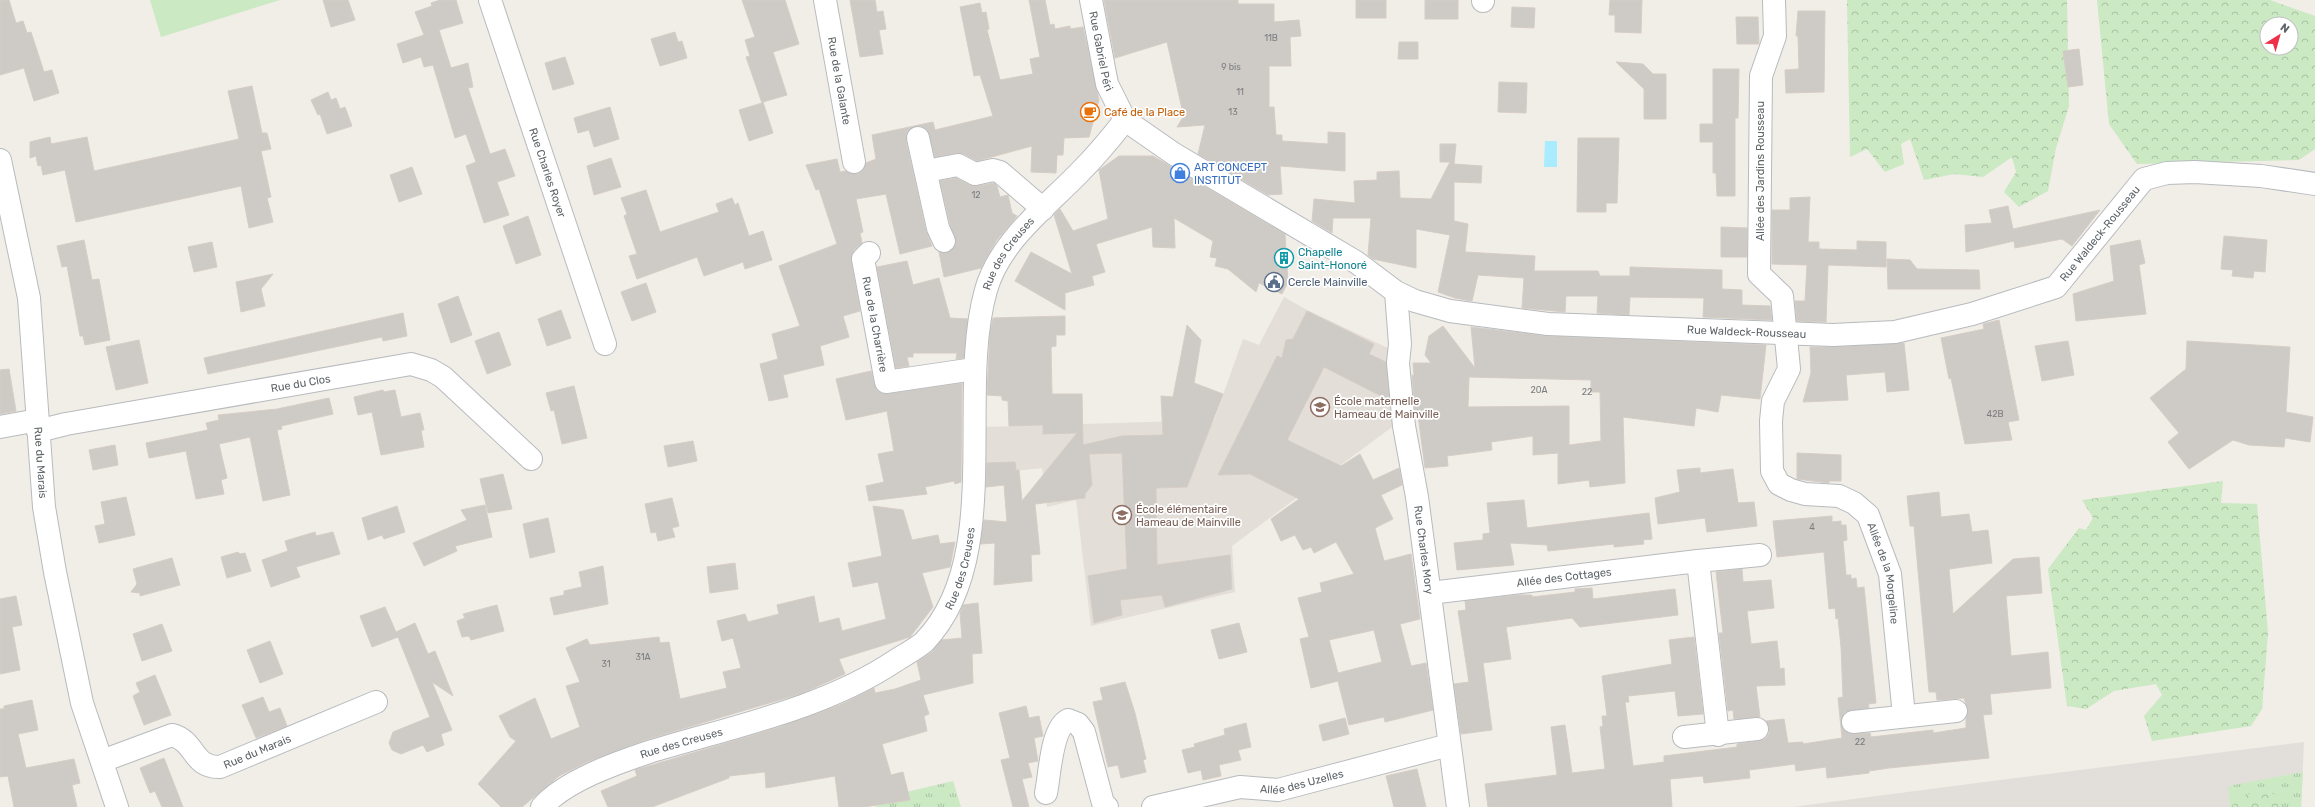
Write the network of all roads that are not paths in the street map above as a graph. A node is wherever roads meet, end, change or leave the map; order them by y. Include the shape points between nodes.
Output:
1 (490, 0) edge
2 (825, 0) edge
3 (1091, 0) edge
4 (1774, 0) edge
5 (1125, 120) junction
6 (918, 138) dead end
7 (1166, 149) joint
8 (0, 160) edge
9 (854, 162) dead end
10 (926, 170) junction
11 (2315, 184) edge
12 (1043, 209) junction
13 (944, 241) dead end
14 (870, 253) dead end
15 (1396, 292) junction
16 (1785, 334) junction
17 (605, 344) dead end
18 (974, 369) junction
19 (38, 426) junction
20 (0, 427) edge
21 (531, 459) dead end
22 (1760, 555) dead end
23 (1698, 561) junction
24 (1430, 593) junction
25 (376, 702) dead end
26 (1956, 711) dead end
27 (1904, 716) junction
28 (1853, 722) dead end
29 (1757, 729) dead end
30 (1718, 735) junction
31 (1684, 737) dead end
32 (1449, 745) junction
33 (102, 761) junction
34 (1046, 793) dead end
35 (117, 807) edge
36 (542, 807) edge
37 (1106, 807) edge
38 (1153, 807) edge
39 (1458, 807) edge

1 - 17 street, Rue Charles Royer
2 - 9 street, Rue de la Galante
3 - 5 street, Rue Gabriel Péri via 1107,84
4 - 16 street, Allée des Jardins Rousseau via 1775,36 1761,76 1759,274 1782,296
5 - 7 street, Rue Gabriel Péri
5 - 12 street, Rue des Creuses via 1104,147
6 - 10 street
7 - 15 street, Rue Waldeck-Rousseau via 1356,262
8 - 19 street, Rue du Marais via 30,298
10 - 12 street via 958,165 974,174 993,170 1000,172
10 - 13 street via 938,228
11 - 16 street, Rue Waldeck-Rousseau via 2261,176 2195,172 2167,173 2144,179 2056,287 1972,314 1895,332
12 - 18 street, Rue des Creuses via 1005,248 986,288 976,341
14 - 18 street, Rue de la Charrière via 863,259 886,382
15 - 16 street, Rue Waldeck-Rousseau via 1415,301 1450,311 1548,324
15 - 24 street, Rue Charles Mory via 1400,344 1398,363 1404,426
16 - 27 street, Allée de la Morgeline via 1789,369 1773,401 1772,471 1779,484 1791,490 1805,494 1839,496 1854,503 1868,515 1890,574
18 - 36 street, Rue des Creuses via 974,505 966,552 961,574 945,614 923,643 846,690 628,759 585,777
19 - 20 street, Rue du Clos
19 - 21 street, Rue du Clos via 66,424 411,364 443,377
19 - 33 street, Rue du Marais via 44,507 55,572 82,703
22 - 23 street, Allée des Cottages
23 - 24 street, Allée des Cottages
23 - 30 street
24 - 32 street, Rue Charles Mory
25 - 33 street, Rue du Marais via 220,767 209,768 199,761 189,745 172,735
26 - 27 street
27 - 28 street
29 - 30 street
30 - 31 street
32 - 38 street, Allée des Uzelles via 1278,790 1240,787
32 - 39 street, Rue Charles Mory
33 - 35 street, Rue du Marais
34 - 37 street via 1057,734 1062,723 1068,720 1078,724 1084,732

